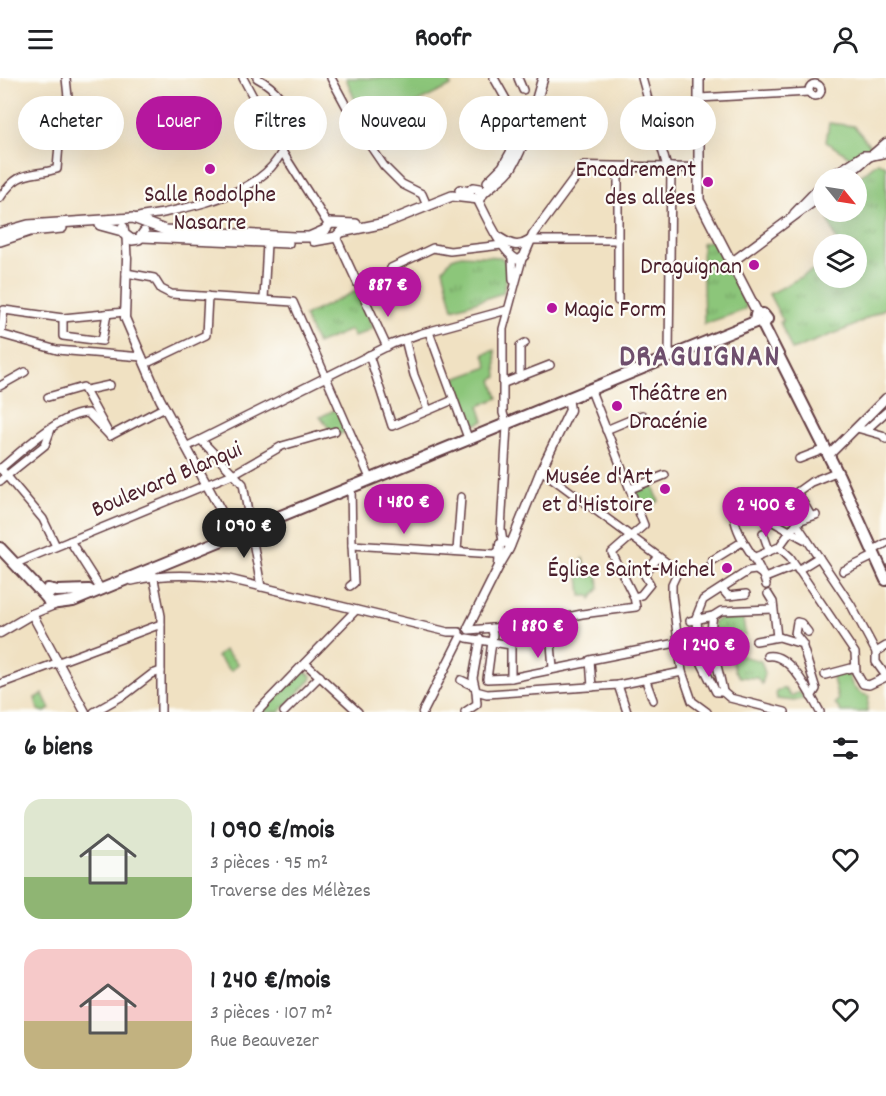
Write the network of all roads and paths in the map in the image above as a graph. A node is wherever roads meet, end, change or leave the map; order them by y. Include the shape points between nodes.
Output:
1 (66, 78) edge
2 (331, 78) edge
3 (494, 78) edge
4 (518, 78) edge
5 (537, 78) edge
6 (543, 78) edge
7 (642, 78) edge
8 (699, 78) edge
9 (242, 79) edge
10 (260, 79) edge
11 (816, 81) edge
12 (523, 90) dead end
13 (504, 96) edge
14 (531, 96) edge
15 (699, 96) edge
16 (716, 97) edge
17 (885, 149) edge
18 (512, 150) edge
19 (698, 150) edge
20 (283, 153) junction
21 (871, 156) junction
22 (618, 167) junction
23 (669, 167) junction
24 (698, 168) junction
25 (843, 168) edge
26 (856, 168) edge
27 (475, 194) junction
28 (813, 194) edge
29 (0, 198) edge
30 (425, 201) junction
31 (813, 202) edge
32 (135, 220) junction
33 (333, 230) junction
34 (0, 233) edge
35 (768, 234) junction
36 (131, 236) junction
37 (530, 240) junction
38 (618, 240) junction
39 (0, 241) edge
40 (501, 242) junction
41 (267, 243) junction
42 (517, 252) junction
43 (127, 258) joint
44 (732, 262) junction
45 (126, 273) junction
46 (363, 291) junction
47 (208, 296) junction
48 (264, 298) junction
49 (618, 301) dead end
50 (507, 310) junction
51 (124, 312) junction
52 (108, 314) junction
53 (63, 318) junction
54 (758, 320) junction
55 (429, 332) junction
56 (0, 334) edge
57 (405, 339) junction
58 (525, 343) dead end
59 (387, 346) junction
60 (369, 356) junction
61 (669, 357) junction
62 (143, 360) junction
63 (550, 365) dead end
64 (25, 372) dead end
65 (327, 376) junction
66 (520, 377) junction
67 (506, 382) junction
68 (110, 385) dead end
69 (0, 386) edge
70 (590, 388) junction
71 (87, 390) junction
72 (48, 398) dead end
73 (568, 398) junction
74 (886, 398) edge
75 (453, 400) junction
76 (94, 406) junction
77 (165, 407) junction
78 (428, 410) junction
79 (886, 412) edge
80 (88, 413) junction
81 (642, 415) dead end
82 (506, 422) junction
83 (51, 429) junction
84 (861, 429) junction
85 (606, 430) junction
86 (335, 431) dead end
87 (112, 436) junction
88 (468, 438) junction
89 (201, 440) junction
90 (886, 440) edge
91 (186, 447) junction
92 (827, 455) junction
93 (799, 459) dead end
94 (0, 468) edge
95 (542, 470) junction
96 (836, 472) junction
97 (235, 473) junction
98 (7, 475) junction
99 (665, 475) dead end
100 (370, 478) junction
101 (0, 481) edge
102 (207, 484) junction
103 (351, 485) junction
104 (630, 489) junction
105 (461, 497) dead end
106 (734, 516) dead end
107 (798, 521) junction
108 (775, 523) dead end
109 (250, 526) junction
110 (790, 531) junction
111 (233, 533) junction
112 (763, 533) dead end
113 (631, 536) junction
114 (806, 540) junction
115 (70, 541) junction
116 (742, 542) junction
117 (886, 543) edge
118 (352, 544) junction
119 (56, 546) junction
120 (505, 547) junction
121 (779, 547) junction
122 (0, 548) edge
123 (769, 550) junction
124 (457, 551) junction
125 (873, 554) junction
126 (659, 557) junction
127 (819, 557) junction
128 (753, 558) junction
129 (711, 561) dead end
130 (14, 564) junction
131 (797, 568) junction
132 (843, 571) dead end
133 (152, 572) junction
134 (765, 580) junction
135 (886, 580) edge
136 (350, 586) dead end
137 (261, 587) junction
138 (101, 588) junction
139 (723, 590) dead end
140 (746, 594) dead end
141 (768, 594) dead end
142 (732, 596) junction
143 (52, 597) junction
144 (634, 597) junction
145 (773, 609) junction
146 (356, 610) junction
147 (733, 610) junction
148 (32, 614) junction
149 (713, 616) junction
150 (674, 621) junction
151 (692, 621) junction
152 (161, 624) junction
153 (494, 627) junction
154 (808, 632) dead end
155 (0, 633) edge
156 (465, 633) junction
157 (777, 637) junction
158 (480, 639) junction
159 (492, 641) junction
160 (676, 641) junction
161 (756, 641) dead end
162 (551, 644) dead end
163 (886, 646) edge
164 (805, 648) dead end
165 (876, 652) junction
166 (767, 656) dead end
167 (590, 661) junction
168 (59, 663) junction
169 (305, 663) junction
170 (855, 667) junction
171 (553, 668) junction
172 (161, 671) junction
173 (682, 672) junction
174 (825, 675) dead end
175 (320, 676) junction
176 (886, 676) edge
177 (511, 678) junction
178 (461, 680) dead end
179 (646, 681) junction
180 (0, 684) edge
181 (475, 685) junction
182 (618, 685) junction
183 (591, 687) junction
184 (723, 692) junction
185 (811, 697) junction
186 (653, 700) dead end
187 (85, 712) edge
188 (94, 712) edge
189 (161, 712) edge
190 (256, 712) edge
191 (284, 712) edge
192 (358, 712) edge
193 (423, 712) edge
194 (465, 712) edge
195 (627, 712) edge
196 (707, 712) edge
197 (785, 712) edge
198 (820, 712) edge

1 - 29 street via 68,98 61,120 57,169 26,174 11,183
2 - 30 street via 384,166 402,184 422,194
3 - 13 street
4 - 12 street
5 - 14 main road
6 - 27 main road via 511,169
7 - 23 street
8 - 15 main road
9 - 20 street
10 - 20 street via 275,90 287,115
11 - 16 street via 820,93 815,96 808,92
17 - 21 street
18 - 27 main road via 508,161
19 - 24 main road
20 - 32 street via 252,184 220,199
20 - 33 street
21 - 25 street via 863,155
21 - 26 street
22 - 23 street
22 - 37 street via 584,166
22 - 38 street
23 - 24 street
23 - 61 street
24 - 44 main road via 699,200
27 - 30 main road via 450,191
27 - 33 main road via 452,196 385,223
27 - 40 street
28 - 35 street
30 - 33 main road via 378,219
31 - 35 street
32 - 33 main road via 165,230 268,236 309,237
32 - 34 main road via 28,225
32 - 36 main road
32 - 36 main road via 145,230
33 - 41 main road via 307,242
33 - 46 street
35 - 44 street
36 - 39 main road via 106,225 20,233
36 - 41 main road
36 - 43 street
37 - 38 street
37 - 42 street
38 - 49 street
40 - 42 street
40 - 46 street via 450,251 433,248 391,268 389,279
41 - 48 street
42 - 50 street
43 - 45 street
44 - 54 main road
45 - 47 street via 154,278 171,294
45 - 51 street
46 - 59 street
47 - 48 street
47 - 62 street via 206,335
48 - 65 street via 293,302
50 - 55 street
50 - 67 street via 503,329
51 - 52 street
51 - 62 street
52 - 53 street
52 - 53 street via 102,341 63,336
53 - 56 street via 4,310
54 - 61 main road
54 - 92 main road
55 - 57 street
55 - 75 street
56 - 62 street via 57,350
57 - 59 street
57 - 78 street
58 - 66 street via 520,346
59 - 60 street
60 - 65 street
60 - 78 street via 392,426
61 - 70 main road
62 - 77 street
63 - 66 street
64 - 69 street
65 - 89 street
65 - 100 street
66 - 67 street
67 - 82 street
68 - 71 street
70 - 73 main road
70 - 85 street
71 - 72 street via 78,387
71 - 76 street
73 - 82 main road
73 - 95 street via 570,410
74 - 84 street
75 - 78 street
75 - 88 street
76 - 80 street
76 - 87 street
77 - 87 street
77 - 91 street
79 - 84 street
80 - 83 street via 70,417
80 - 87 street
81 - 85 street
82 - 88 main road
82 - 120 street via 501,534
83 - 94 street
83 - 98 street via 45,446
84 - 90 street
84 - 92 street
85 - 104 street
86 - 97 street, Boulevard Blanqui via 282,446
88 - 100 main road
89 - 91 street
89 - 97 street
91 - 102 street
92 - 93 street
92 - 96 main road
94 - 98 street
95 - 113 street
95 - 120 street
96 - 107 street via 797,492 813,516
96 - 125 main road
97 - 102 street, Boulevard Blanqui
97 - 109 street via 243,484
98 - 101 street
98 - 119 street via 43,519
99 - 104 street
100 - 103 main road
102 - 111 street
102 - 115 street, Boulevard Blanqui
103 - 109 main road
103 - 118 street
104 - 113 street via 644,525
105 - 124 street
106 - 116 street
107 - 110 street
107 - 114 street
108 - 110 street
109 - 111 main road
109 - 137 street
110 - 114 street
110 - 121 street
111 - 133 main road
112 - 123 street
113 - 126 street
113 - 144 street via 612,553
114 - 127 street
115 - 119 street, Boulevard Blanqui
115 - 138 street
116 - 128 street
116 - 129 street
117 - 125 street
118 - 124 street
118 - 136 street via 354,583
119 - 130 street, Boulevard Blanqui
120 - 124 street via 495,554
120 - 156 street
121 - 123 street
121 - 131 street
122 - 130 main road
123 - 128 street
125 - 132 street
125 - 135 main road
126 - 144 street via 644,574 650,584
126 - 150 street via 678,571 672,584
127 - 131 street
127 - 165 street via 851,604
128 - 134 street
130 - 143 main road via 30,582
131 - 134 street
131 - 170 street via 855,653
133 - 137 street
133 - 138 main road
133 - 152 street
134 - 151 street via 756,570 748,572 703,600
137 - 146 street
138 - 143 main road
139 - 142 street
140 - 142 street
141 - 145 street
142 - 147 street
143 - 148 street via 52,608
144 - 153 street via 636,607 531,625
145 - 147 street
145 - 157 street
146 - 156 street
146 - 169 street
147 - 149 street via 721,610
148 - 155 street
148 - 168 street
149 - 151 street
149 - 184 street via 713,657
150 - 151 street
150 - 160 street
151 - 184 street via 703,669 716,692
152 - 168 street
152 - 172 street
153 - 156 street
153 - 159 street
154 - 164 street via 796,622 795,634
156 - 158 street
156 - 193 street
157 - 161 street
157 - 185 street via 802,644 816,689
158 - 159 street
158 - 181 street
159 - 177 street via 511,645
159 - 177 street via 487,680
160 - 167 street
160 - 173 street
162 - 171 street
163 - 165 street
165 - 176 street via 876,662
166 - 185 street via 791,666
167 - 171 street
167 - 183 street
168 - 180 street
168 - 187 street
169 - 175 street
169 - 190 street
170 - 174 street
170 - 176 street via 866,686
171 - 177 street
172 - 188 street
172 - 189 street
173 - 179 street
173 - 196 street via 692,701
175 - 191 street
175 - 192 street
178 - 181 street
179 - 182 street
179 - 186 street
181 - 183 street via 487,694
181 - 194 street via 477,704
182 - 183 street
182 - 195 street
184 - 197 street via 730,698
185 - 198 street

